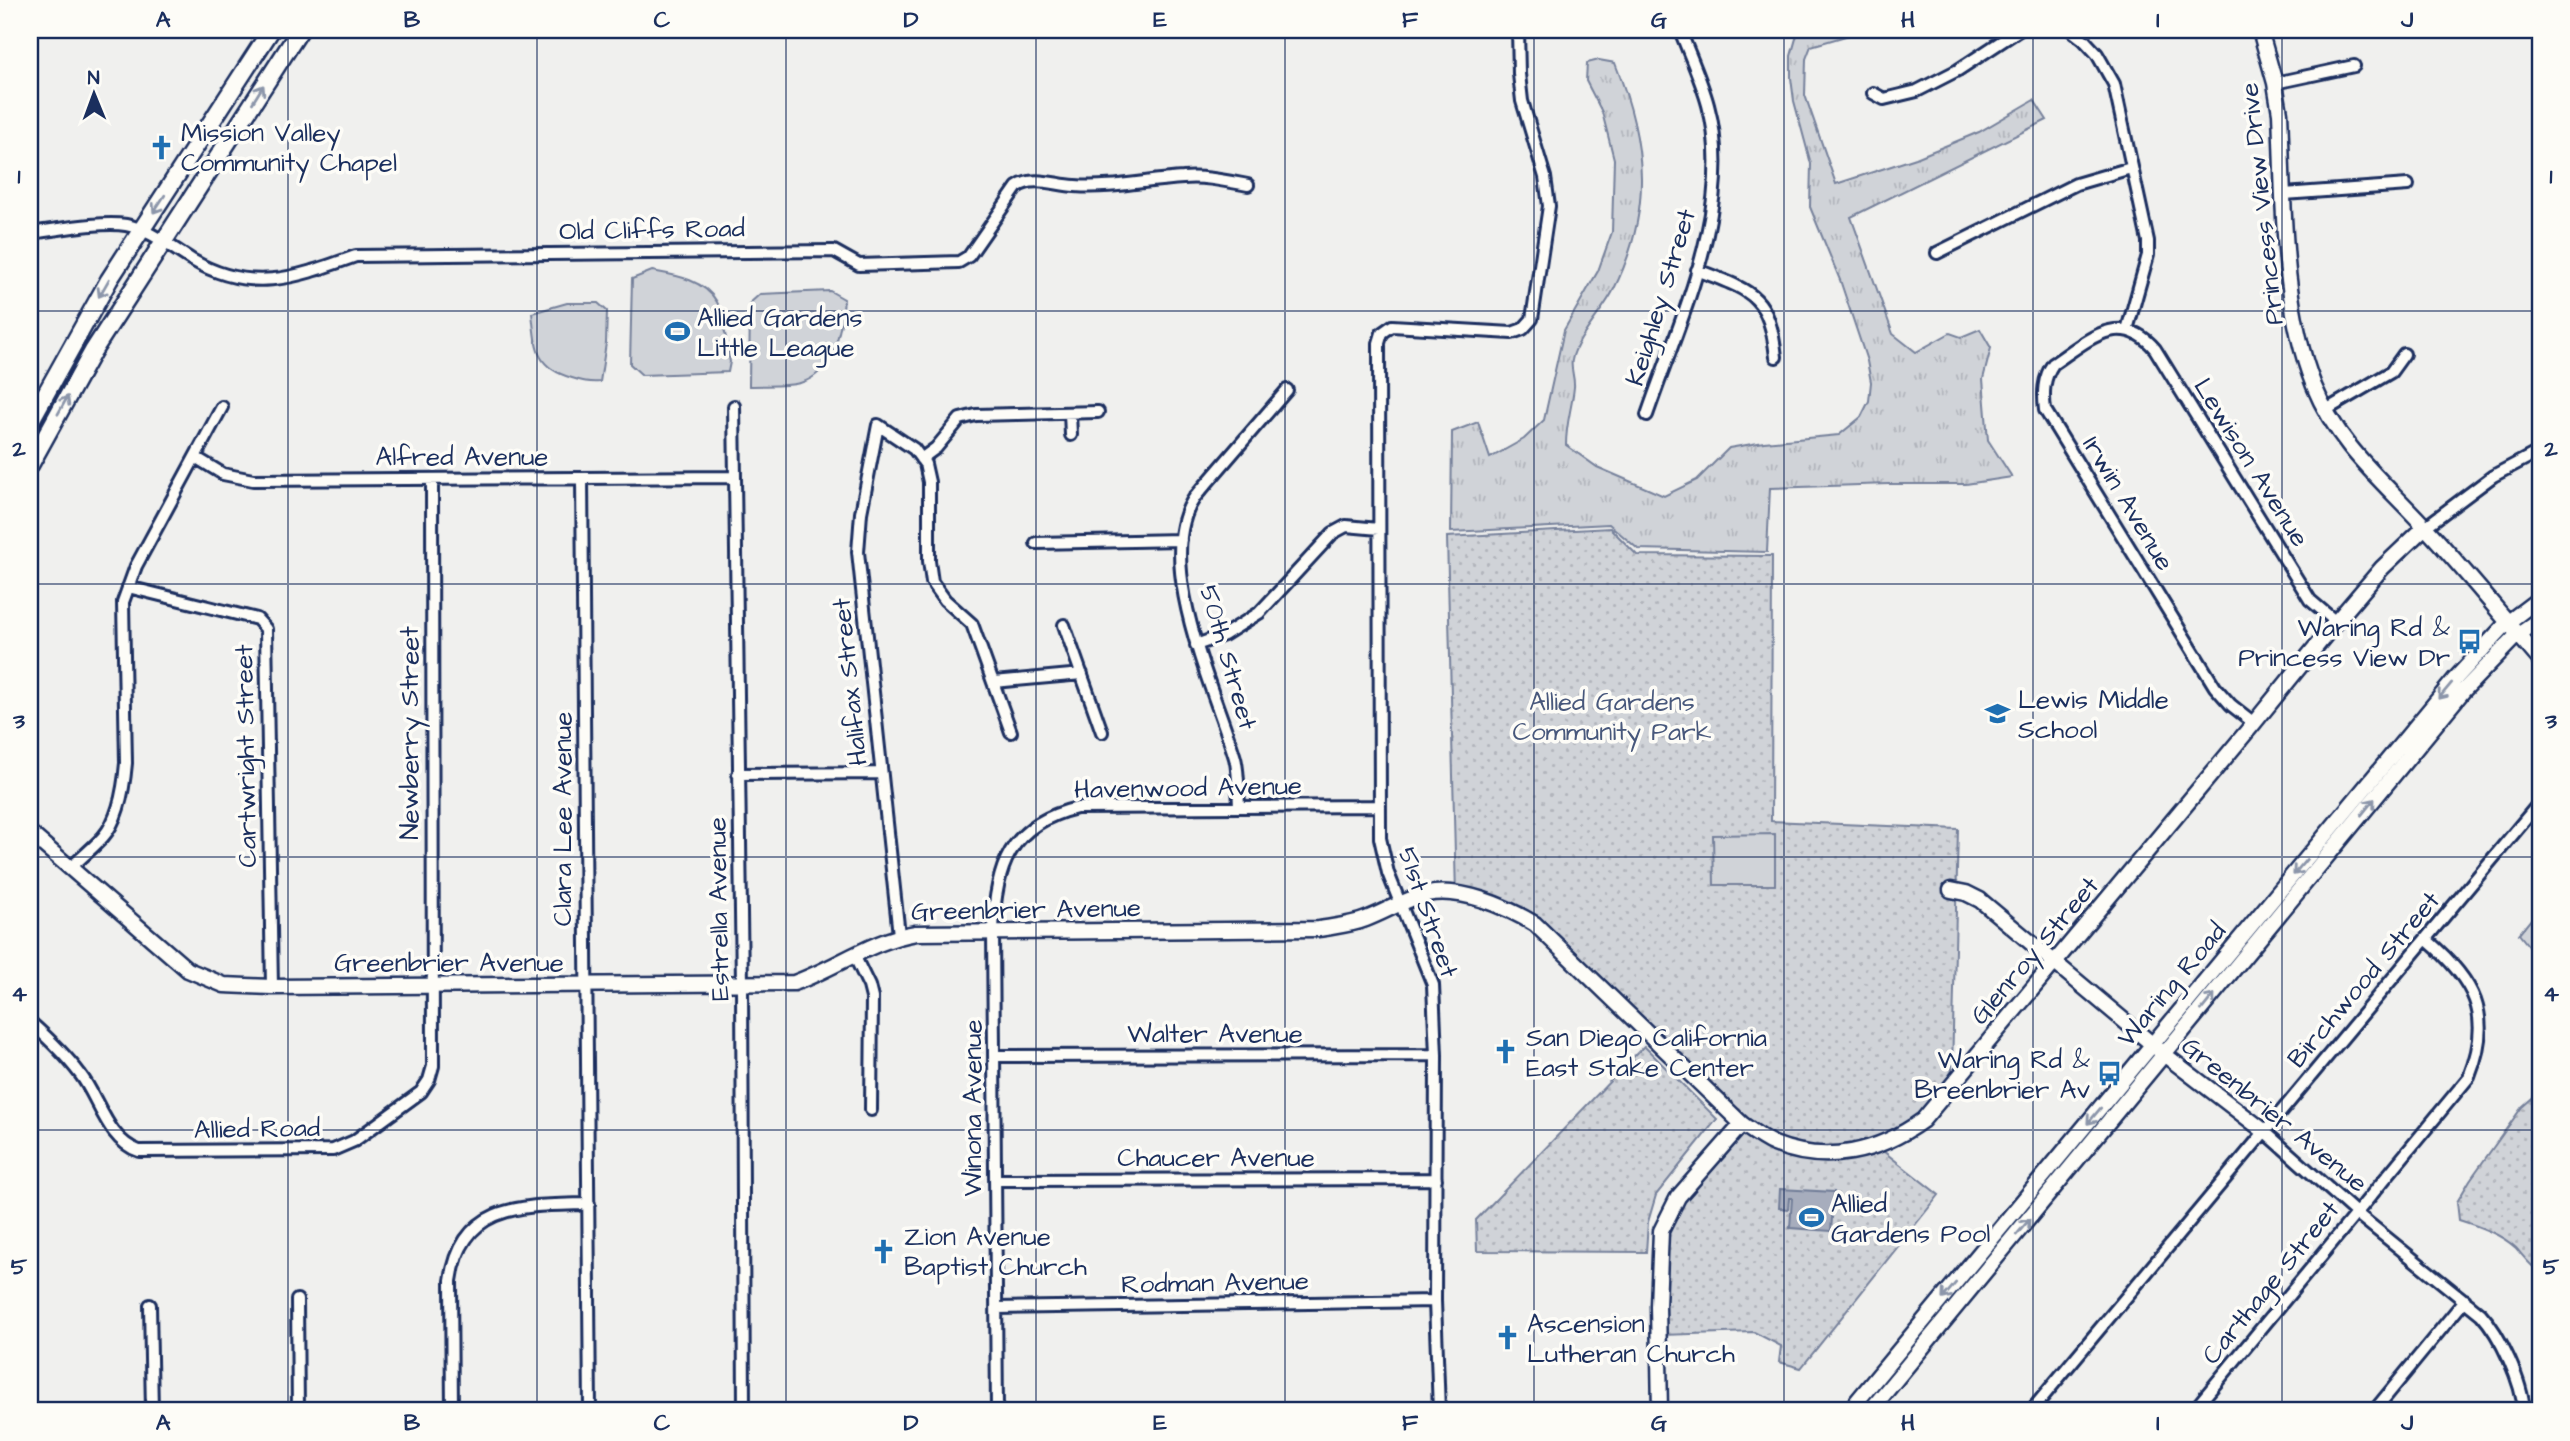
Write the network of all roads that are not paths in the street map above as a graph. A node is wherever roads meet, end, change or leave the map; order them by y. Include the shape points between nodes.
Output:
1 (271, 30) edge
2 (300, 30) edge
3 (1518, 30) edge
4 (1679, 30) edge
5 (2019, 30) edge
6 (2071, 30) edge
7 (2260, 30) edge
8 (2354, 66) dead end
9 (2275, 83) junction
10 (1873, 93) dead end
11 (2131, 168) junction
12 (1248, 185) dead end
13 (2408, 185) dead end
14 (2284, 194) junction
15 (142, 231) junction
16 (30, 233) edge
17 (163, 243) junction
18 (1937, 253) dead end
19 (1697, 270) junction
20 (2127, 330) junction
21 (2404, 354) dead end
22 (1776, 357) dead end
23 (1287, 390) dead end
24 (734, 406) dead end
25 (222, 407) dead end
26 (2326, 410) junction
27 (1098, 412) dead end
28 (1070, 413) junction
29 (1647, 415) dead end
30 (30, 422) edge
31 (1071, 435) dead end
32 (2540, 451) edge
33 (195, 457) junction
34 (921, 459) junction
35 (30, 465) edge
36 (735, 477) junction
37 (582, 478) junction
38 (432, 479) junction
39 (2425, 527) junction
40 (1379, 529) junction
41 (1181, 540) junction
42 (1036, 543) dead end
43 (128, 587) junction
44 (2540, 598) edge
45 (2540, 619) edge
46 (2336, 622) junction
47 (2507, 622) junction
48 (1065, 625) dead end
49 (2518, 634) junction
50 (1196, 645) junction
51 (2540, 660) edge
52 (1082, 674) junction
53 (994, 682) junction
54 (2254, 723) junction
55 (1011, 732) dead end
56 (1102, 732) dead end
57 (881, 773) junction
58 (738, 774) junction
59 (2540, 802) edge
60 (1239, 806) junction
61 (1379, 806) junction
62 (30, 833) edge
63 (70, 868) junction
64 (1951, 890) dead end
65 (1401, 902) junction
66 (993, 931) junction
67 (899, 936) junction
68 (2427, 940) junction
69 (854, 955) junction
70 (2055, 963) junction
71 (742, 984) junction
72 (586, 985) junction
73 (433, 986) junction
74 (272, 987) junction
75 (30, 1022) edge
76 (2153, 1045) junction
77 (1436, 1055) junction
78 (2165, 1055) junction
79 (995, 1056) junction
80 (871, 1110) dead end
81 (1742, 1124) junction
82 (2264, 1131) junction
83 (1436, 1179) junction
84 (995, 1180) junction
85 (589, 1204) junction
86 (2356, 1213) junction
87 (297, 1300) dead end
88 (2465, 1300) junction
89 (1435, 1301) junction
90 (150, 1305) dead end
91 (997, 1308) junction
92 (152, 1411) edge
93 (298, 1411) edge
94 (452, 1411) edge
95 (590, 1411) edge
96 (744, 1411) edge
97 (997, 1411) edge
98 (1439, 1411) edge
99 (1660, 1411) edge
100 (1849, 1411) edge
101 (1870, 1411) edge
102 (2031, 1411) edge
103 (2193, 1411) edge
104 (2374, 1411) edge
105 (2524, 1411) edge

1 -> 15 main road
17 -> 2 main road
3 - 40 street, 51st Street via 1522,101 1549,206 1532,318 1523,330 1512,333 1392,326 1382,333
4 - 19 street, Keighley Street via 1708,105 1714,152 1712,214
5 - 10 street via 1917,91 1884,99
6 - 11 street via 2097,54 2114,83
7 - 9 street, Princess View Drive
8 - 9 street
9 - 14 street, Princess View Drive
11 - 18 street via 2076,184
11 - 20 street via 2148,255
12 - 17 street, Old Cliffs Road via 1210,178 1113,186 1023,183 969,256 959,262 859,265 834,251 356,256 294,278 259,280 236,278 199,264
13 - 14 street
14 - 26 street, Princess View Drive via 2291,297 2301,345
15 - 16 street, Old Cliffs Road via 106,225
15 - 17 street, Old Cliffs Road
15 -> 30 main road via 109,280
35 -> 17 main road via 93,351
19 - 22 street via 1740,286 1758,300 1771,324
19 - 29 street, Keighley Street
20 - 46 street, Lewison Avenue via 2155,349 2310,600
20 - 54 street, Irwin Avenue via 2102,332 2053,364 2043,393 2045,410 2215,687
21 - 26 street via 2391,372
23 - 41 street, 50th Street via 1191,502
24 - 36 street, Estrella Avenue
25 - 33 street
26 - 39 street, Princess View Drive via 2368,471
27 - 28 street
28 - 31 street
28 - 34 street via 960,419
32 - 39 street, Glenroy Street via 2493,476
33 - 38 street, Alfred Avenue via 223,474 253,481
33 - 43 street
34 - 53 street via 929,482 932,582 972,624
34 - 57 street, Halifax Street via 914,449 878,425 858,552
36 - 37 street, Alfred Avenue
36 - 58 street, Estrella Avenue
37 - 38 street, Alfred Avenue
37 - 72 street, Clara Lee Avenue
38 - 73 street, Newberry Street
39 - 46 street, Glenroy Street
39 - 47 street, Princess View Drive
40 - 50 street via 1346,526 1333,533 1259,614
40 - 61 street, 51st Street
41 - 42 street
41 - 50 street, 50th Street via 1182,586
43 - 63 street via 123,602 124,785 104,836
43 - 74 street, Cartwright Street via 257,620 266,629
44 - 47 street, Waring Road
45 - 49 street, Waring Road
46 - 54 street, Glenroy Street
47 - 49 street, Princess View Drive
47 -> 76 street, Waring Road
48 - 52 street
49 - 51 street, Princess View Drive
78 -> 49 street, Waring Road via 2463,691
50 - 60 street, 50th Street via 1236,761
52 - 53 street
52 - 56 street
53 - 55 street
54 - 70 street, Glenroy Street
57 - 58 street
57 - 67 street, Halifax Street
58 - 71 street, Estrella Avenue
59 - 68 street, Birchwood Street
60 - 61 street, Havenwood Avenue
60 - 66 street, Havenwood Avenue via 1077,808 1053,816 1032,829 1007,857 995,888
61 - 65 street, 51st Street via 1388,873
62 - 63 street, Greenbrier Avenue
63 - 74 street, Greenbrier Avenue via 188,970 224,985
64 - 70 street, Greenbrier Avenue via 1980,900
65 - 66 street, Greenbrier Avenue via 1367,919 1319,929
65 - 77 street, 51st Street via 1433,985
65 - 81 street, Greenbrier Avenue via 1445,892 1509,909 1535,924
66 - 67 street, Greenbrier Avenue
66 - 79 street, Winona Avenue
67 - 69 street, Greenbrier Avenue
68 - 82 street, Birchwood Street
68 - 86 street, Carthage Street via 2454,963 2471,990 2480,1026 2473,1067
69 - 71 street, Greenbrier Avenue via 794,983
69 - 80 street via 872,998
70 - 76 street, Greenbrier Avenue
70 - 81 street, Glenroy Street via 1923,1120 1901,1136 1853,1154 1815,1154 1774,1144
71 - 72 street, Greenbrier Avenue
71 - 96 street, Estrella Avenue
72 - 73 street, Greenbrier Avenue
72 - 85 street, Clara Lee Avenue
73 - 74 street, Greenbrier Avenue
73 - 75 street, Allied Road via 433,1066 426,1087 354,1141 325,1151 133,1149 118,1138 82,1076
76 - 78 street, Greenbrier Avenue
76 -> 100 street, Waring Road
77 - 79 street, Walter Avenue
77 - 83 street, 51st Street
78 - 82 street, Greenbrier Avenue
101 -> 78 street, Waring Road
79 - 84 street, Winona Avenue
81 - 99 street via 1678,1197 1661,1231
82 - 86 street, Greenbrier Avenue
82 - 102 street, Birchwood Street
83 - 84 street, Chaucer Avenue
83 - 89 street, 51st Street
84 - 91 street, Winona Avenue
85 - 94 street via 507,1210 480,1224 465,1240 451,1280
85 - 95 street, Clara Lee Avenue
86 - 88 street, Greenbrier Avenue
86 - 103 street, Carthage Street
87 - 93 street
88 - 104 street
88 - 105 street, Greenbrier Avenue via 2495,1332 2523,1394
89 - 91 street, Rodman Avenue
89 - 98 street, 51st Street
90 - 92 street
91 - 97 street, Winona Avenue

